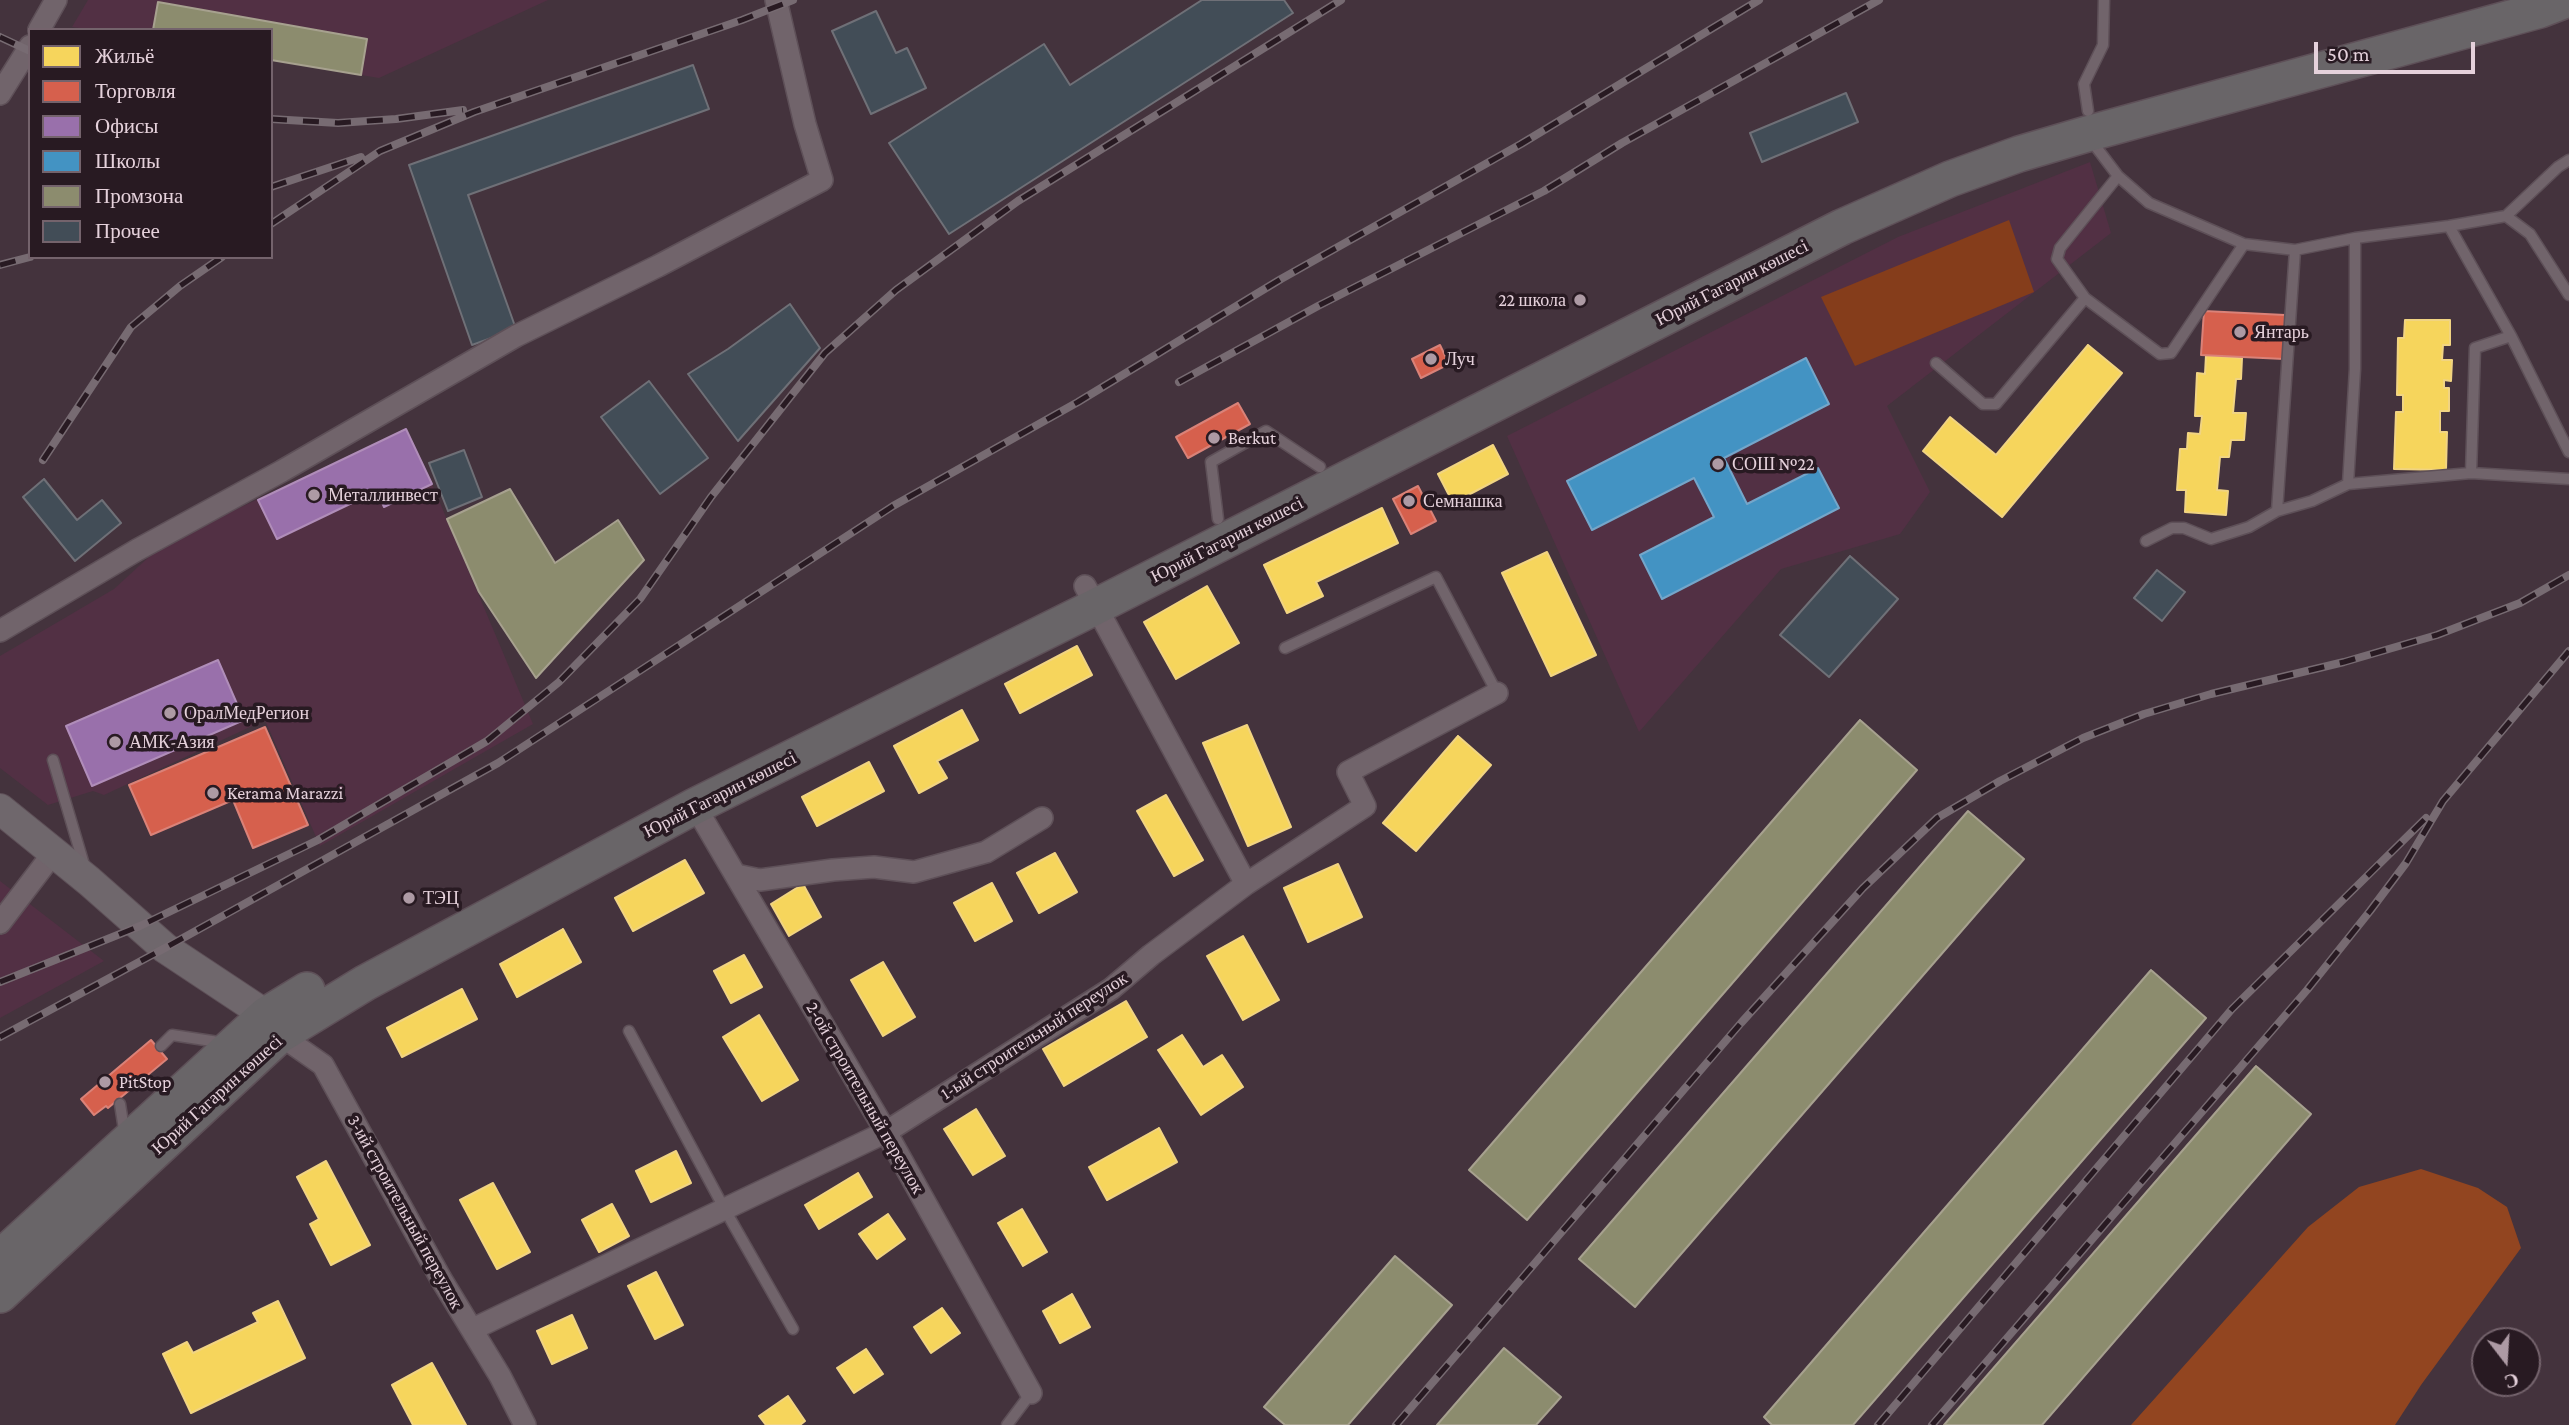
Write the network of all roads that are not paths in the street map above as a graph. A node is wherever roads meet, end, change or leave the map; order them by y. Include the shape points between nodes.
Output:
1 (56, 0) edge
2 (776, 0) edge
3 (2104, 0) edge
4 (2493, 0) edge
5 (2566, 0) edge
6 (40, 28) edge
7 (28, 49) edge
8 (0, 94) edge
9 (2088, 122) junction
10 (2569, 160) edge
11 (2118, 176) junction
12 (2506, 216) junction
13 (2449, 226) junction
14 (2355, 238) junction
15 (2244, 244) junction
16 (2295, 250) junction
17 (2569, 295) edge
18 (2085, 298) junction
19 (2511, 337) junction
20 (1936, 363) dead end
21 (2569, 452) edge
22 (1320, 467) junction
23 (2470, 473) junction
24 (2569, 479) edge
25 (2348, 484) junction
26 (2277, 511) junction
27 (1218, 519) junction
28 (2146, 541) dead end
29 (1090, 597) junction
30 (0, 631) edge
31 (1285, 648) dead end
32 (1497, 693) joint
33 (53, 760) dead end
34 (695, 806) junction
35 (0, 809) edge
36 (1042, 818) dead end
37 (54, 852) junction
38 (736, 875) junction
39 (89, 881) junction
40 (1245, 884) junction
41 (0, 923) edge
42 (273, 1025) junction
43 (629, 1031) dead end
44 (234, 1044) junction
45 (161, 1046) dead end
46 (120, 1104) dead end
47 (886, 1132) junction
48 (126, 1143) junction
49 (724, 1208) junction
50 (0, 1258) edge
51 (0, 1295) edge
52 (473, 1329) junction
53 (793, 1329) dead end
54 (1031, 1393) joint
55 (525, 1425) edge
56 (1007, 1425) edge

1 - 6 street
2 - 30 street via 822,180 516,336
3 - 9 lane via 2103,45 2084,84
4 - 9 main road, Юрий Гагарин көшесі
5 - 9 main road, Юрий Гагарин көшесі
7 - 8 street
9 - 11 lane
9 - 22 main road, Юрий Гагарин көшесі via 1942,158 1872,188
9 - 29 main road, Юрий Гагарин көшесі via 1842,228
10 - 12 lane
11 - 15 lane via 2149,203
11 - 18 lane via 2060,248 2057,259
12 - 13 lane
12 - 17 lane via 2530,234
13 - 14 lane
13 - 19 lane
14 - 16 lane
14 - 25 lane
15 - 16 lane
15 - 18 lane via 2172,353 2160,354
16 - 26 lane
18 - 20 lane via 1996,404 1983,404
19 - 21 lane
19 - 23 lane via 2475,348
22 - 27 main road, Юрий Гагарин көшесі
22 - 27 lane via 1266,431 1211,462
23 - 24 lane
23 - 25 lane
25 - 26 lane
26 - 28 lane via 2249,527 2211,539 2172,528
27 - 29 main road, Юрий Гагарин көшесі
29 - 34 main road, Юрий Гагарин көшесі
29 - 40 street
29 - 42 main road, Юрий Гагарин көшесі via 685,789 434,920 349,965
31 - 32 lane via 1437,577
32 - 40 street, 1-ый строительный переулок via 1348,772 1365,806
33 - 39 lane
34 - 38 street, 2-ой строительный переулок
34 - 42 main road, Юрий Гагарин көшесі via 365,983
35 - 37 street
36 - 38 street via 986,852 914,872 874,867 760,880
37 - 39 street
37 - 41 street
38 - 47 street, 2-ой строительный переулок
39 - 42 street via 165,948
40 - 47 street, 1-ый строительный переулок via 1111,989
42 - 44 main road, Юрий Гагарин көшесі
42 - 51 main road, Юрий Гагарин көшесі
42 - 52 street, 3-ий строительный переулок via 323,1065
43 - 49 lane
44 - 45 lane via 172,1035
44 - 48 main road, Юрий Гагарин көшесі
46 - 48 lane
47 - 49 street, 1-ый строительный переулок
47 - 54 street, 2-ой строительный переулок
48 - 50 main road, Юрий Гагарин көшесі
49 - 52 street, 1-ый строительный переулок
49 - 53 lane
52 - 55 street, 3-ий строительный переулок
54 - 56 lane

